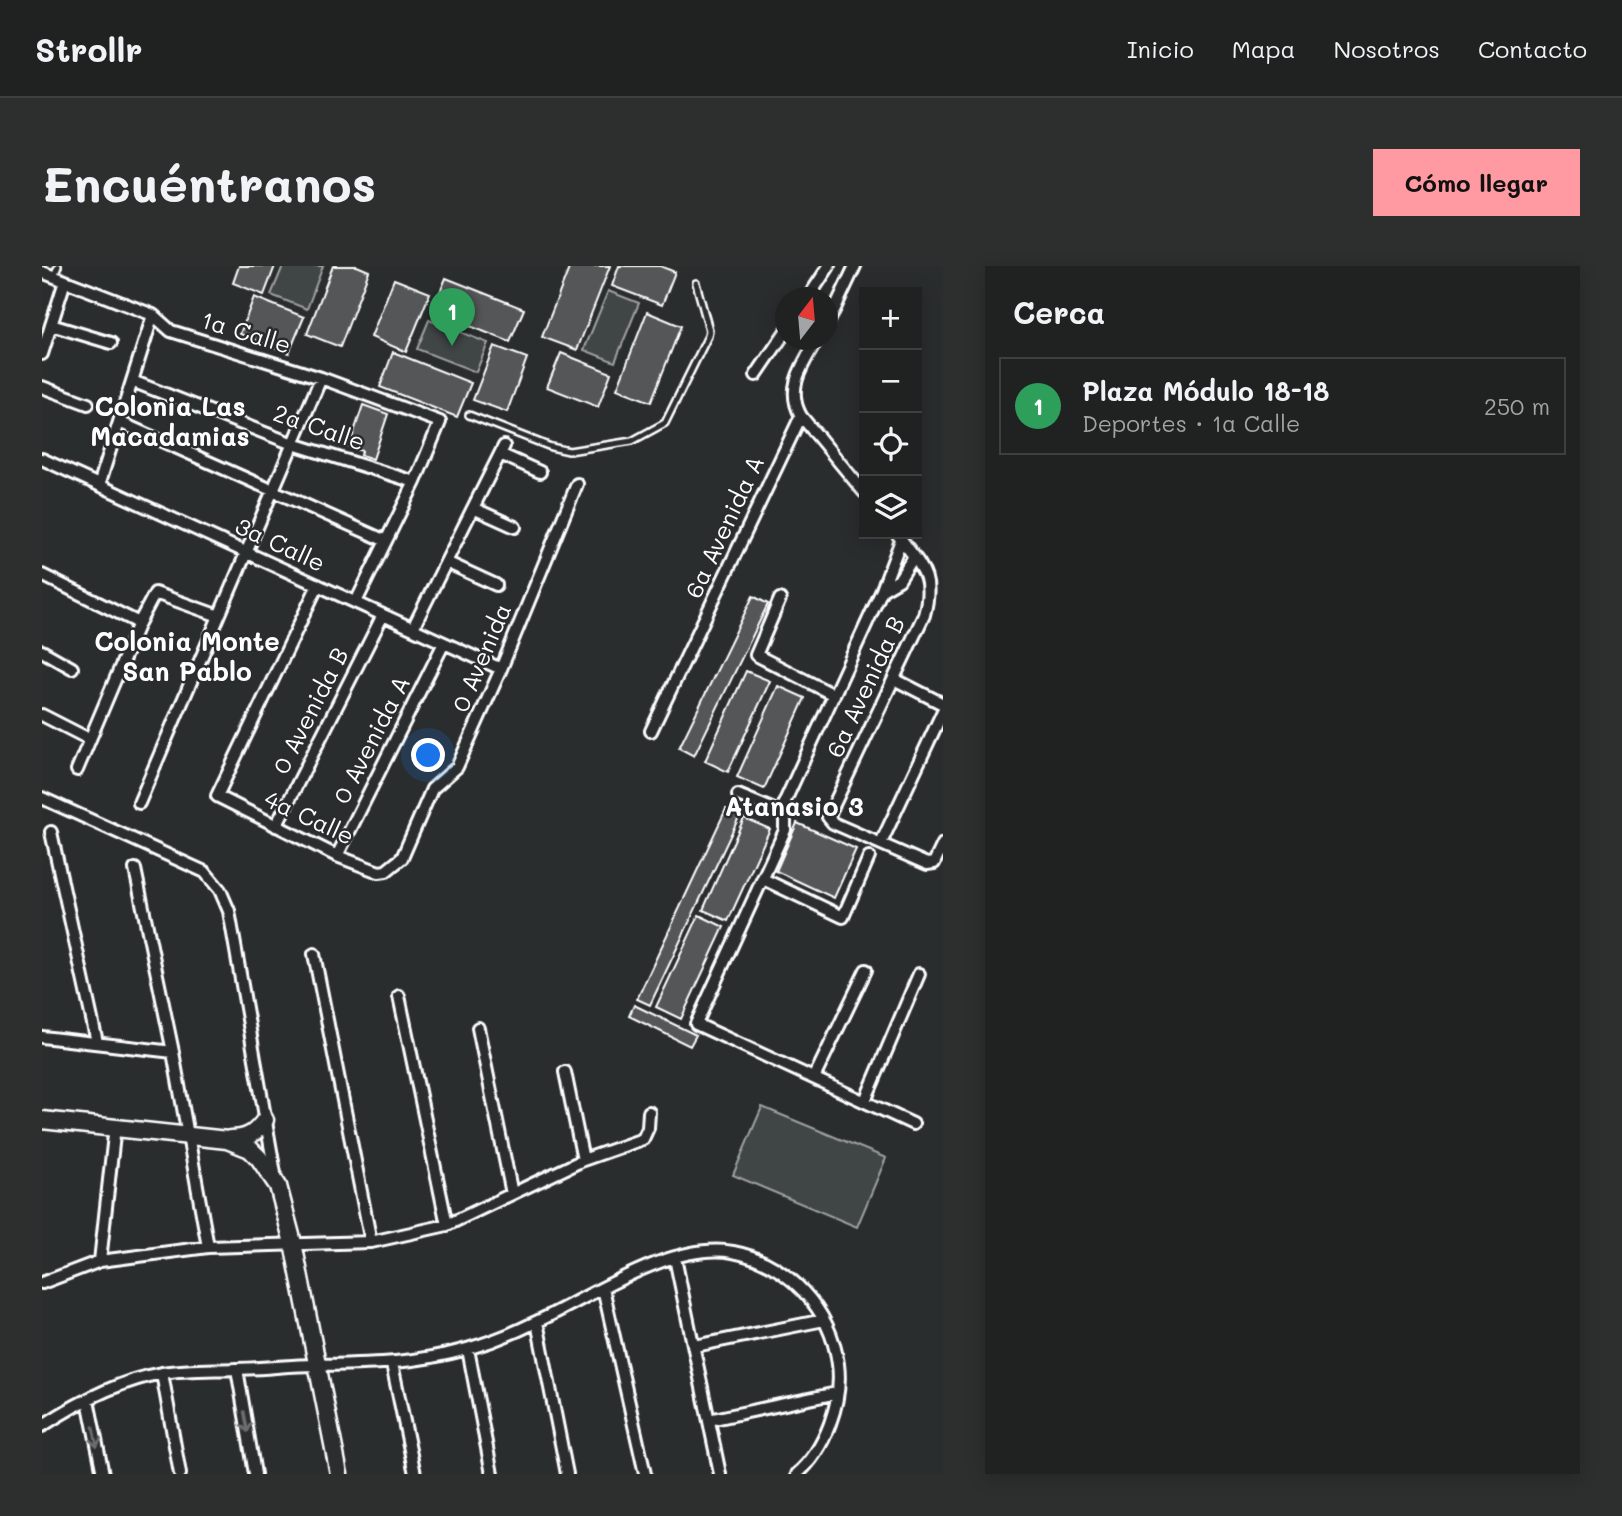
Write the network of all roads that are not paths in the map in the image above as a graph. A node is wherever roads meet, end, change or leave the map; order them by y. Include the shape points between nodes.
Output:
1 (829, 266) edge
2 (855, 266) edge
3 (42, 272) edge
4 (59, 274) edge
5 (696, 283) dead end
6 (815, 287) edge
7 (838, 302) edge
8 (153, 315) junction
9 (51, 325) junction
10 (111, 344) dead end
11 (775, 347) edge
12 (811, 350) edge
13 (42, 354) edge
14 (756, 375) dead end
15 (321, 379) junction
16 (132, 381) junction
17 (42, 387) edge
18 (88, 404) dead end
19 (469, 415) dead end
20 (801, 416) junction
21 (119, 422) junction
22 (293, 444) junction
23 (42, 459) edge
24 (540, 472) dead end
25 (415, 482) junction
26 (577, 484) dead end
27 (99, 485) junction
28 (859, 486) edge
29 (273, 491) junction
30 (473, 508) junction
31 (515, 527) dead end
32 (898, 539) edge
33 (901, 539) edge
34 (386, 541) junction
35 (246, 552) junction
36 (914, 556) junction
37 (446, 562) junction
38 (42, 575) edge
39 (318, 585) junction
40 (496, 585) dead end
41 (882, 590) junction
42 (780, 599) dead end
43 (356, 602) junction
44 (383, 615) junction
45 (219, 616) junction
46 (139, 623) junction
47 (413, 628) junction
48 (444, 643) junction
49 (42, 650) edge
50 (72, 668) dead end
51 (501, 669) junction
52 (894, 679) junction
53 (834, 695) junction
54 (943, 704) edge
55 (943, 711) edge
56 (42, 715) edge
57 (651, 731) dead end
58 (89, 739) junction
59 (77, 770) dead end
60 (738, 795) dead end
61 (42, 798) edge
62 (139, 803) dead end
63 (786, 815) junction
64 (276, 826) junction
65 (51, 832) dead end
66 (881, 843) junction
67 (943, 844) edge
68 (337, 856) junction
69 (869, 857) dead end
70 (135, 869) dead end
71 (386, 871) joint
72 (763, 879) junction
73 (314, 954) dead end
74 (866, 970) dead end
75 (919, 974) dead end
76 (398, 996) dead end
77 (478, 1028) dead end
78 (42, 1037) edge
79 (97, 1042) junction
80 (173, 1052) junction
81 (565, 1072) dead end
82 (814, 1078) junction
83 (865, 1101) junction
84 (649, 1112) dead end
85 (42, 1120) edge
86 (265, 1120) junction
87 (914, 1124) dead end
88 (115, 1126) junction
89 (188, 1134) junction
90 (227, 1139) junction
91 (583, 1160) junction
92 (278, 1186) junction
93 (512, 1194) junction
94 (447, 1225) junction
95 (371, 1242) junction
96 (293, 1243) junction
97 (208, 1247) junction
98 (675, 1258) junction
99 (100, 1261) junction
100 (42, 1283) edge
101 (603, 1288) junction
102 (824, 1320) junction
103 (537, 1322) junction
104 (695, 1346) junction
105 (468, 1349) junction
106 (392, 1364) junction
107 (316, 1365) junction
108 (237, 1369) junction
109 (162, 1373) junction
110 (837, 1393) junction
111 (88, 1400) junction
112 (709, 1420) junction
113 (42, 1426) edge
114 (103, 1474) edge
115 (180, 1474) edge
116 (255, 1474) edge
117 (339, 1474) edge
118 (415, 1474) edge
119 (492, 1474) edge
120 (566, 1474) edge
121 (645, 1474) edge
122 (720, 1474) edge
123 (797, 1474) edge

1 - 6 street
2 - 7 street
3 - 4 street, 1a Calle
4 - 8 street, 1a Calle
4 - 9 street
5 - 19 lane via 708,336 665,423 632,441 569,452
8 - 15 street, 1a Calle via 171,331
8 - 16 street
9 - 10 street
9 - 13 street
11 - 14 street
12 - 20 street via 793,388
15 - 22 street
15 - 25 street, 1a Calle via 437,420 440,425
16 - 21 street
16 - 22 street, 2a Calle
17 - 18 street
20 - 28 street
20 - 57 street, 6a Avenida A
21 - 27 street
21 - 29 street
22 - 25 street, 2a Calle
22 - 29 street
23 - 27 street, 3a Calle
24 - 30 street via 502,450
25 - 34 street
26 - 51 street, 0 Avenida
27 - 35 street, 3a Calle
29 - 34 street
29 - 35 street
30 - 31 street
30 - 37 street
32 - 41 street
33 - 36 street
34 - 43 street
35 - 39 street, 3a Calle
35 - 45 street
36 - 41 street via 899,580
36 - 52 street, 6a Avenida B via 929,589 924,615
37 - 40 street
37 - 47 street
38 - 46 street
39 - 43 street, 3a Calle
39 - 64 street, 4a Calle via 216,796
41 - 53 street
42 - 53 street via 756,655
43 - 44 street, 3a Calle
44 - 47 street, 3a Calle
44 - 64 street, 0 Avenida B
45 - 46 street via 157,592
45 - 62 street
46 - 58 street
47 - 48 street, 3a Calle
48 - 51 street, 3a Calle
48 - 68 street, 0 Avenida A
49 - 50 street
51 - 71 street, 0 Avenida via 457,767 432,789 402,858
52 - 54 street
52 - 66 street, 6a Avenida B via 828,817
53 - 63 street via 785,801
55 - 66 street
56 - 58 street
58 - 59 street
60 - 63 street
61 - 86 street via 213,880 229,911
63 - 72 street via 785,830
64 - 68 street, 4a Calle
65 - 79 street
66 - 67 street via 927,864 934,863
68 - 71 street, 4a Calle
69 - 72 street via 843,917
70 - 80 street
72 - 82 street via 696,1024
73 - 95 street
74 - 82 street
75 - 83 street
76 - 94 street
77 - 93 street
78 - 79 street
79 - 80 street
80 - 89 street
81 - 91 street
82 - 83 street
83 - 87 street
84 - 91 street via 643,1139
85 - 88 main road
86 - 90 main road via 248,1137
86 - 92 street
88 - 89 main road
88 - 99 street
89 - 90 main road
89 - 97 street
90 - 92 main road via 259,1157
91 - 93 street
92 - 96 main road
93 - 94 street
94 - 95 street
95 - 96 street
96 - 97 street
96 - 107 main road
97 - 99 street
98 - 101 street via 644,1267
98 - 102 street via 718,1251 764,1262 792,1279
98 - 104 street
99 - 100 street
101 - 103 street
101 - 121 street
102 - 104 street
102 - 110 street via 838,1364
103 - 105 street
103 - 120 street
104 - 112 street
105 - 106 street
105 - 119 street
106 - 107 street
106 - 118 street
107 - 108 street
107 - 117 main road
108 - 109 street
108 -> 116 street
109 - 111 street
109 - 115 street
110 - 112 street
110 - 123 street via 820,1447
111 - 113 street
111 -> 114 street
112 - 122 street

